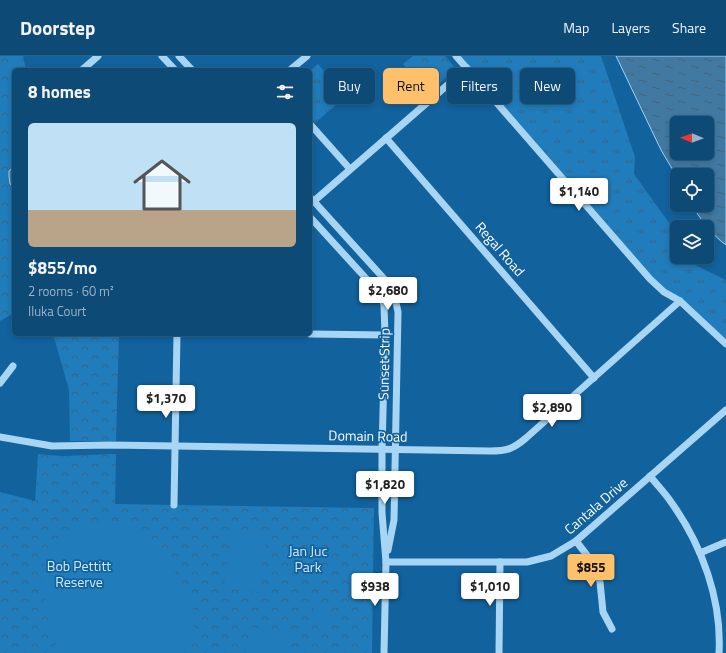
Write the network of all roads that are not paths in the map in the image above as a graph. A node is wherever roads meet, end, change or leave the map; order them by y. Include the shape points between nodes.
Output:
1 (98, 56) edge
2 (162, 56) edge
3 (179, 56) edge
4 (307, 56) edge
5 (456, 56) edge
6 (84, 68) edge
7 (173, 68) edge
8 (190, 68) edge
9 (292, 68) edge
10 (467, 68) edge
11 (447, 85) edge
12 (498, 104) edge
13 (312, 126) edge
14 (386, 138) junction
15 (350, 169) junction
16 (312, 199) edge
17 (312, 219) edge
18 (680, 301) junction
19 (312, 334) edge
20 (385, 335) junction
21 (177, 336) edge
22 (726, 344) edge
23 (13, 366) dead end
24 (594, 378) junction
25 (0, 383) edge
26 (726, 410) edge
27 (0, 437) edge
28 (176, 446) junction
29 (382, 450) junction
30 (396, 450) junction
31 (650, 476) junction
32 (174, 505) dead end
33 (576, 541) junction
34 (726, 542) edge
35 (700, 553) junction
36 (386, 562) junction
37 (500, 562) junction
38 (612, 629) dead end
39 (722, 650) edge
40 (384, 653) edge
41 (499, 653) edge

1 - 6 street
2 - 7 street
3 - 8 street
4 - 9 street
5 - 10 street
11 - 14 street
12 - 18 street via 650,278 664,292
13 - 15 street
14 - 15 street
14 - 24 street, Regal Road
15 - 16 street
16 - 30 street, Sunset Strip via 387,282 395,297 398,312
17 - 20 street, Sunset Strip via 378,291 384,305
18 - 22 street
18 - 24 street, Domain Road
19 - 20 street
20 - 29 street, Sunset Strip
21 - 28 street
23 - 25 street
24 - 30 street, Domain Road via 518,444 507,450
26 - 31 street, Cantala Drive
27 - 28 street, Domain Road via 52,446
28 - 29 street, Domain Road
28 - 32 street
29 - 30 street, Domain Road
29 - 36 street, Sunset Strip via 382,513
30 - 36 street, Sunset Strip via 394,520
31 - 33 street, Cantala Drive
31 - 35 street via 682,518
33 - 37 street, Cantala Drive via 540,560
33 - 38 street via 593,563 600,582 603,612
34 - 35 street
35 - 39 street via 714,600
36 - 37 street, Cantala Drive
36 - 40 street, Sunset Strip
37 - 41 street

